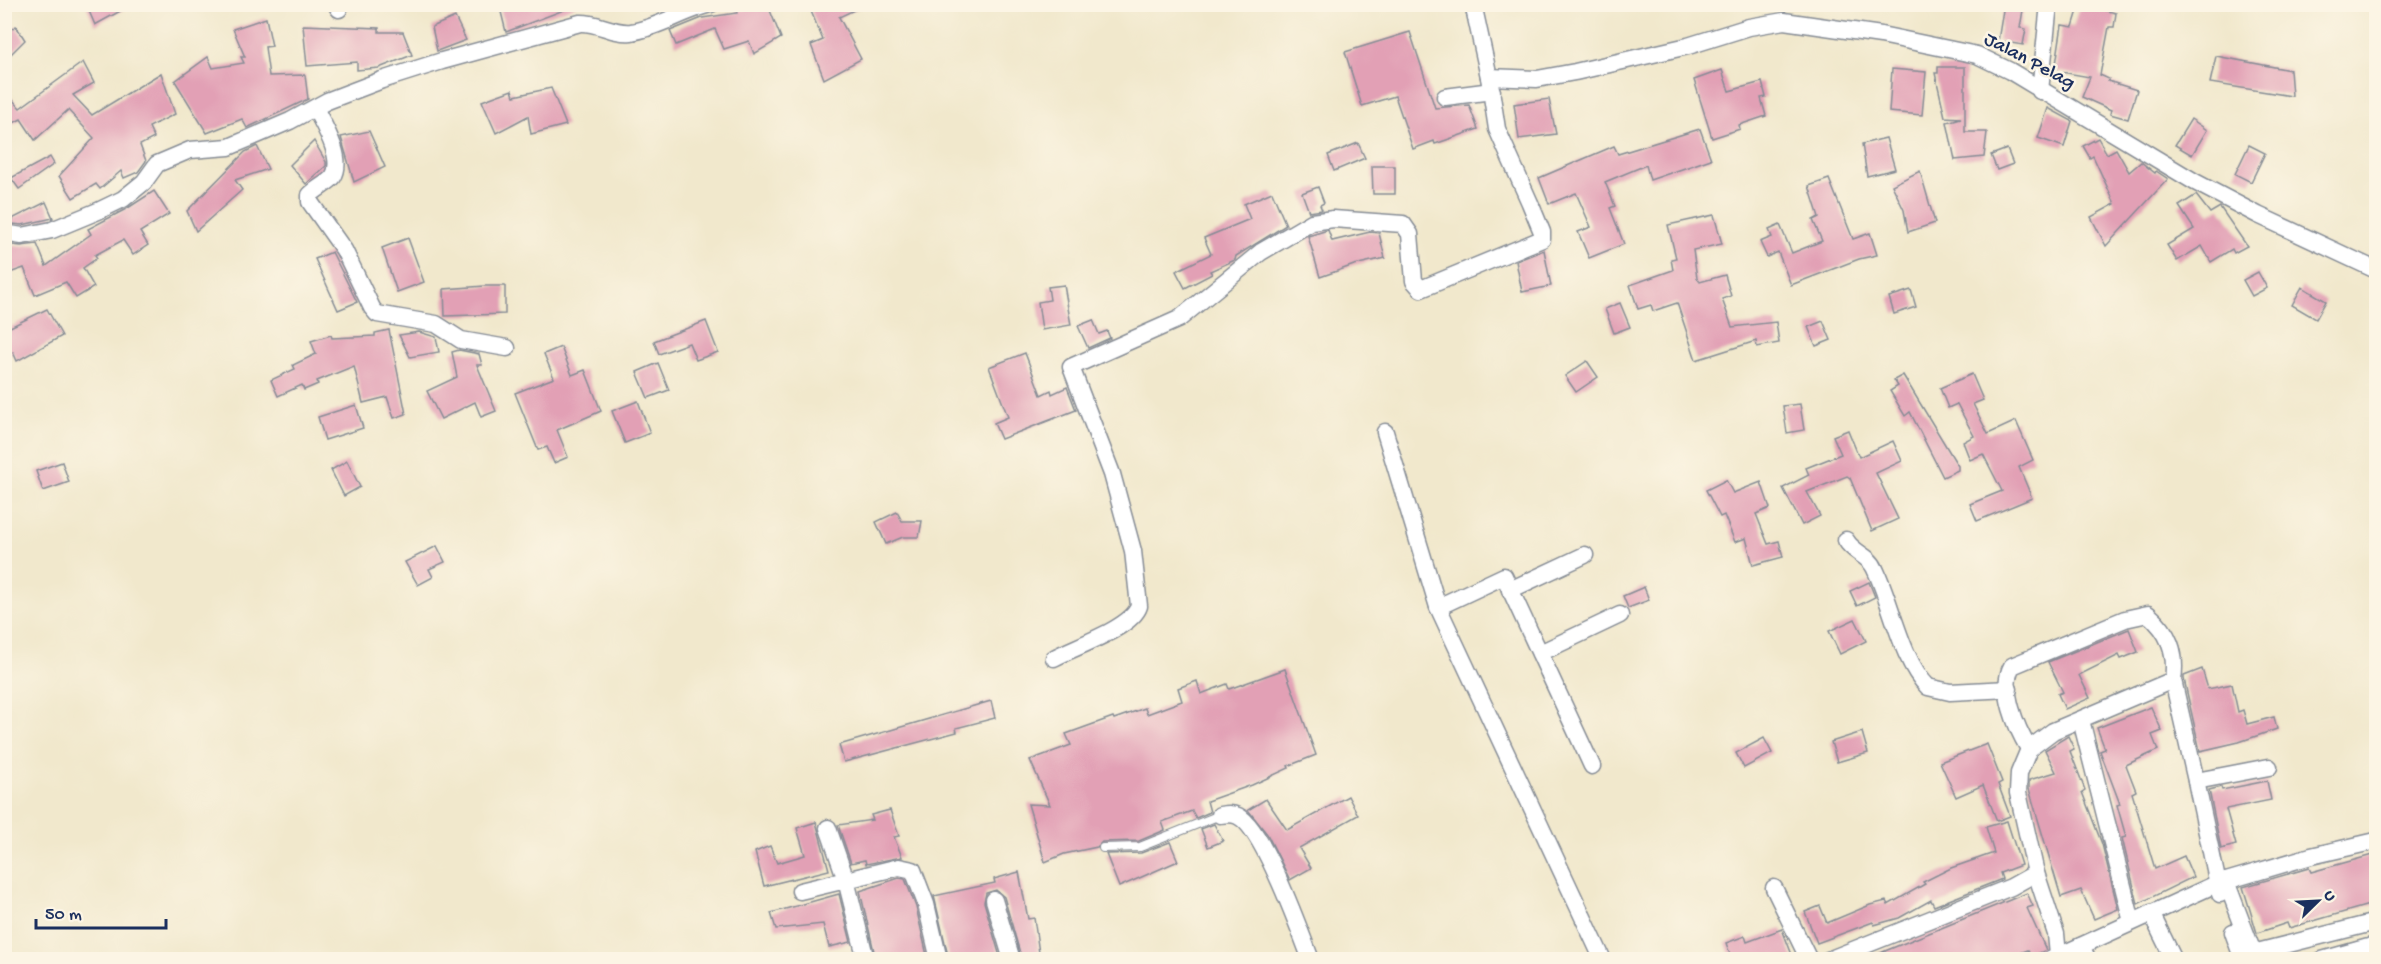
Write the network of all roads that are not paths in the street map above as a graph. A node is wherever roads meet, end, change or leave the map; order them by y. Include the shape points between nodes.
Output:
1 (711, 4) edge
2 (1473, 4) edge
3 (2049, 4) edge
4 (1490, 84) junction
5 (2040, 91) junction
6 (1445, 97) dead end
7 (315, 108) junction
8 (4, 233) edge
9 (2376, 270) edge
10 (507, 348) dead end
11 (1385, 432) dead end
12 (1846, 540) dead end
13 (1585, 555) dead end
14 (1510, 590) junction
15 (1438, 607) junction
16 (1620, 615) dead end
17 (1540, 653) junction
18 (1054, 658) dead end
19 (2174, 680) junction
20 (2009, 689) junction
21 (2081, 720) junction
22 (2030, 749) junction
23 (1592, 766) dead end
24 (2269, 767) dead end
25 (2196, 781) junction
26 (1220, 815) joint
27 (828, 828) dead end
28 (2376, 841) edge
29 (1103, 848) dead end
30 (2036, 873) junction
31 (846, 880) junction
32 (2221, 883) junction
33 (1774, 888) dead end
34 (800, 891) dead end
35 (994, 900) dead end
36 (2151, 913) junction
37 (2132, 922) junction
38 (2376, 922) edge
39 (2376, 945) edge
40 (2084, 953) edge
41 (2054, 957) edge
42 (861, 958) edge
43 (939, 960) edge
44 (1012, 960) edge
45 (1311, 960) edge
46 (1603, 960) edge
47 (1809, 960) edge
48 (1828, 960) edge
49 (2174, 960) edge
50 (2243, 960) edge
51 (2322, 960) edge

1 - 7 street via 628,32 590,23 568,26 392,77
2 - 4 street
3 - 5 street
4 - 5 street, Jalan Pelag via 1575,72 1784,21 1881,35 1977,55
4 - 6 street, Jalan Pelag
4 - 18 street via 1497,129 1542,232 1539,241 1421,289 1415,285 1410,234 1403,224 1333,219 1312,222 1261,252 1179,319 1071,367 1112,474 1133,551 1139,606 1126,624
5 - 9 street, Jalan Pelag via 2194,182
7 - 8 street via 229,147 190,150 157,164 144,182 123,198 52,230 22,236
7 - 10 street via 336,166 331,179 310,195 310,202 349,259 372,308 382,315 436,324 461,340
11 - 15 street
12 - 20 street via 1875,568 1914,667 1928,687 1950,692
13 - 14 street
14 - 15 street via 1504,576
14 - 17 street
15 - 46 street
16 - 17 street
17 - 23 street
19 - 20 street via 2172,645 2160,624 2148,614 2125,619 2012,666 2007,678
19 - 21 street
19 - 25 street
20 - 22 street via 2018,731
21 - 22 street via 2053,731
21 - 37 street
22 - 30 street via 2019,773 2018,793
24 - 25 street
25 - 32 street
26 - 29 lane via 1140,847
26 - 45 street via 1239,816 1248,824 1277,876
27 - 31 street
28 - 32 street
30 - 41 street via 2056,934
30 - 48 street via 2011,887
31 - 34 street
31 - 42 street
31 - 43 street via 899,867 913,870 926,904
32 - 36 street
32 - 38 street via 2251,947 2257,952
32 - 50 street
33 - 47 street
35 - 44 street
36 - 37 street
36 - 49 street
37 - 40 street
39 - 51 street
40 - 41 street

